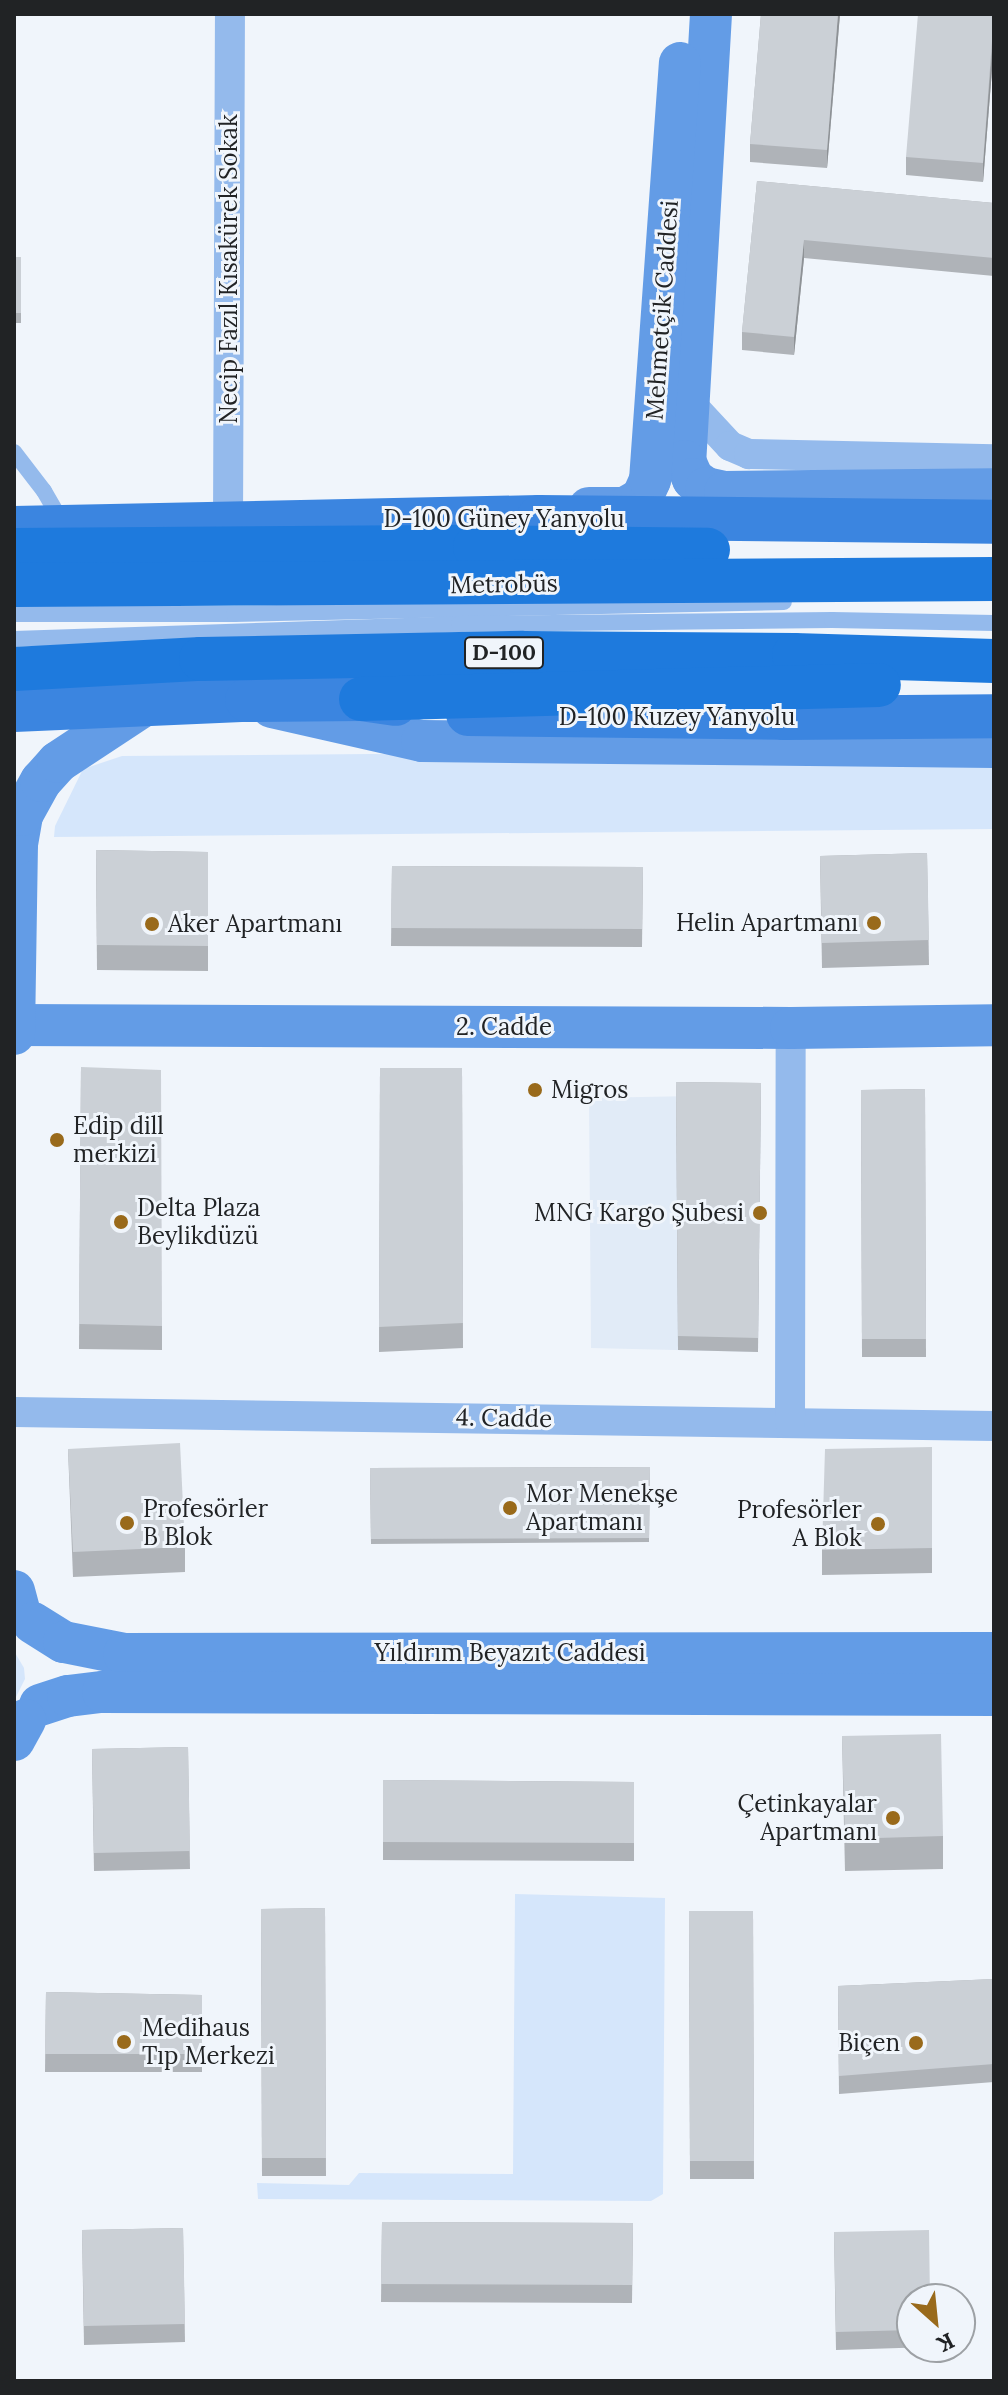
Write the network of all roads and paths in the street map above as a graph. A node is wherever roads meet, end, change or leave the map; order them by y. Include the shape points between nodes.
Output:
1 (230, 14) edge
2 (684, 14) edge
3 (711, 14) edge
4 (688, 416) junction
5 (14, 452) edge
6 (994, 459) edge
7 (994, 489) edge
8 (539, 517) junction
9 (994, 522) edge
10 (228, 524) junction
11 (64, 526) junction
12 (14, 528) edge
13 (14, 550) edge
14 (994, 579) edge
15 (14, 585) edge
16 (904, 588) junction
17 (994, 594) edge
18 (799, 601) dead end
19 (14, 614) edge
20 (994, 623) edge
21 (14, 639) edge
22 (994, 661) edge
23 (14, 669) edge
24 (994, 676) edge
25 (361, 699) junction
26 (247, 700) junction
27 (146, 704) junction
28 (14, 710) edge
29 (994, 716) edge
30 (994, 747) edge
31 (14, 1025) edge
32 (994, 1025) edge
33 (791, 1028) junction
34 (14, 1034) edge
35 (14, 1412) edge
36 (790, 1422) junction
37 (994, 1426) edge
38 (20, 1610) edge
39 (994, 1653) edge
40 (994, 1695) edge
41 (23, 1723) edge

1 - 10 street, Necip Fazıl Kısakürek Sokak
2 - 8 main road, Mehmetçik Caddesi via 650,480 642,498 625,508 567,509
3 - 4 main road, Mehmetçik Caddesi
4 - 6 street via 749,454
4 - 7 main road, Mehmetçik Caddesi via 685,461 693,479 706,488
5 - 11 lane
8 - 9 main road, D-100 Güney Yanyolu
8 - 10 main road, D-100 Güney Yanyolu
10 - 11 main road, D-100 Güney Yanyolu
11 - 12 main road, D-100 Güney Yanyolu
13 - 16 highway via 475,547 788,552 865,562
14 - 16 highway
15 - 16 highway
16 - 17 lane
18 - 19 lane, Metrobüs
20 - 21 lane, Metrobüs via 505,624
22 - 23 highway, D-100 via 523,653 201,659
24 - 25 highway via 934,684
25 - 26 main road, D-100 Kuzey Yanyolu
25 - 29 main road, D-100 Kuzey Yanyolu via 517,716
26 - 27 main road
26 - 30 main road via 422,741
27 - 28 main road
27 - 31 main road via 58,762 22,815
31 - 33 main road, 2. Cadde
31 - 34 main road
32 - 33 main road, 2. Cadde
33 - 36 street
35 - 36 street, 4. Cadde
36 - 37 street, 4. Cadde
38 - 39 main road, Yıldırım Beyazıt Caddesi via 64,1642 124,1654
38 - 41 main road via 44,1637 52,1672
40 - 41 main road, Yıldırım Beyazıt Caddesi via 103,1692 68,1696

